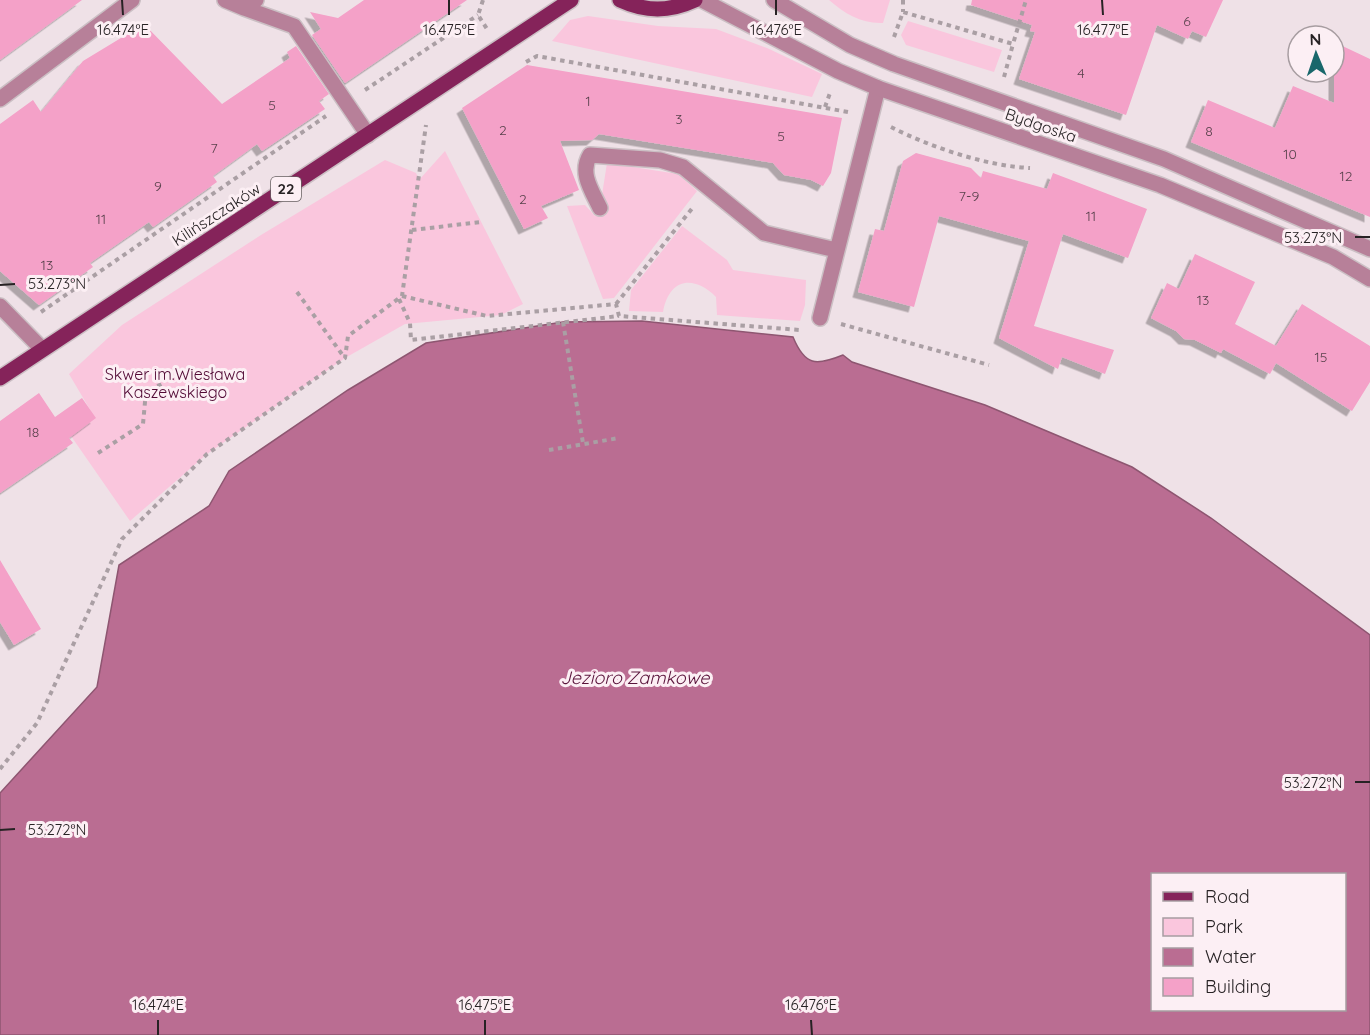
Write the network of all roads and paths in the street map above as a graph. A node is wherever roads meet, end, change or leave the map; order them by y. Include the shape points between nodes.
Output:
1 (132, 0) edge
2 (225, 0) edge
3 (571, 0) edge
4 (620, 0) edge
5 (695, 0) edge
6 (702, 0) edge
7 (774, 0) edge
8 (903, 0) edge
9 (1026, 0) edge
10 (250, 4) edge
11 (903, 12) junction
12 (478, 15) dead end
13 (892, 44) dead end
14 (1013, 44) junction
15 (521, 64) dead end
16 (1006, 69) dead end
17 (878, 88) junction
18 (0, 99) edge
19 (345, 103) junction
20 (871, 116) junction
21 (427, 123) dead end
22 (368, 135) junction
23 (1032, 168) dead end
24 (707, 189) junction
25 (600, 208) dead end
26 (482, 222) dead end
27 (411, 230) junction
28 (1370, 249) edge
29 (836, 250) junction
30 (1370, 279) edge
31 (297, 292) dead end
32 (401, 297) junction
33 (616, 304) junction
34 (0, 306) edge
35 (619, 316) junction
36 (820, 318) junction
37 (563, 322) junction
38 (21, 326) junction
39 (42, 349) junction
40 (345, 358) junction
41 (989, 365) dead end
42 (0, 378) edge
43 (162, 384) dead end
44 (619, 438) dead end
45 (583, 443) junction
46 (549, 450) dead end
47 (98, 453) dead end
48 (0, 769) edge

1 - 18 street
2 - 10 street
3 - 22 main road, Kilińszczaków / 22
4 - 5 main road via 656,11 679,8
6 - 17 street, Bydgoska
7 - 28 street, Bydgoska via 850,45 894,64 1164,159
8 - 11 path
9 - 14 path
10 - 19 street via 294,27
11 - 13 path
11 - 14 path
12 - 19 path
14 - 16 path
15 - 20 path via 537,56
17 - 20 street
17 - 30 street, Bydgoska via 1160,185 1333,257
19 - 22 street
19 - 38 path
20 - 23 path via 919,141 1012,167
20 - 29 street
21 - 27 path
22 - 39 main road, Kilińszczaków / 22
24 - 25 street via 683,167 660,160 590,155 585,163 586,178
24 - 29 street via 764,233
24 - 33 path
26 - 27 path
27 - 32 path
29 - 36 street
31 - 40 path
32 - 33 path via 487,316
32 - 37 path via 411,340
32 - 40 path via 348,336
33 - 35 path
34 - 38 street
35 - 36 path via 806,331
35 - 37 path
36 - 41 path
37 - 45 path
38 - 39 street
39 - 42 main road, Kilińszczaków / 22
40 - 48 path via 207,454 122,539 37,723
43 - 47 path via 146,391 142,424
44 - 45 path
45 - 46 path

